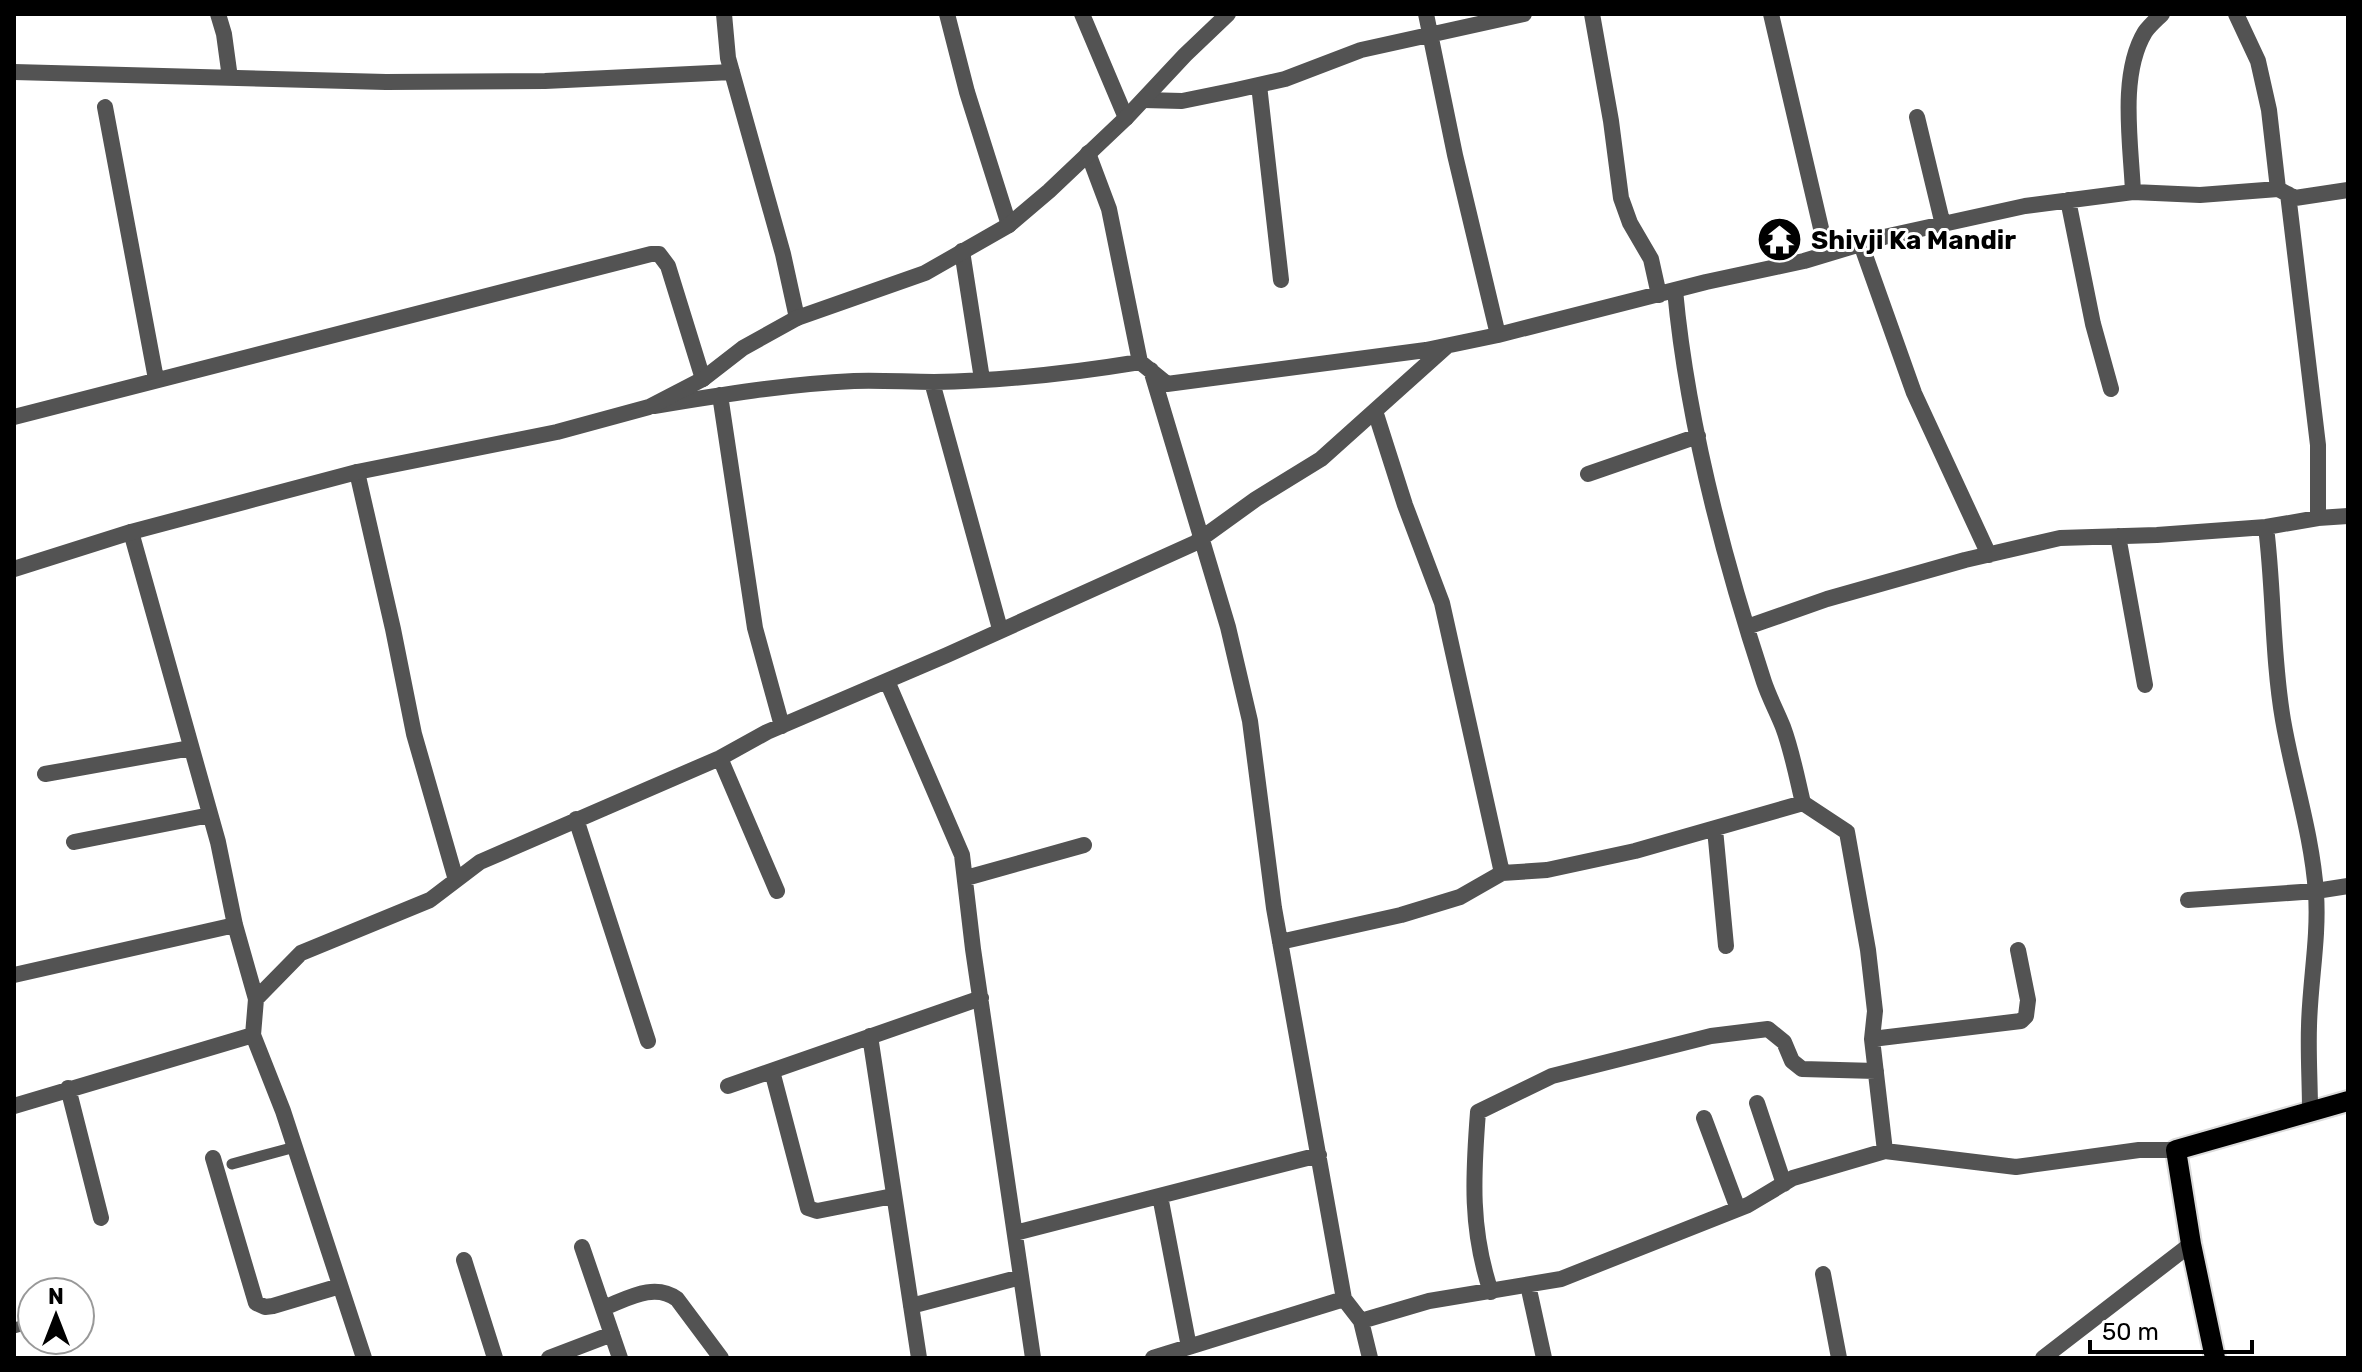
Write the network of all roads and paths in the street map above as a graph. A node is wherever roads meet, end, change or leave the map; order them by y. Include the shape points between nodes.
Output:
1 (218, 14) edge
2 (724, 14) edge
3 (947, 14) edge
4 (1082, 14) edge
5 (1228, 14) edge
6 (1426, 14) edge
7 (1524, 14) edge
8 (1592, 14) edge
9 (1771, 14) edge
10 (2162, 14) edge
11 (2236, 14) edge
12 (1432, 35) junction
13 (14, 72) edge
14 (732, 72) junction
15 (230, 78) junction
16 (1259, 85) junction
17 (1144, 100) junction
18 (105, 107) dead end
19 (1917, 117) dead end
20 (1126, 118) junction
21 (1088, 153) junction
22 (2348, 190) edge
23 (2133, 192) junction
24 (2283, 192) junction
25 (2068, 200) junction
26 (1009, 225) junction
27 (1943, 225) junction
28 (1861, 244) junction
29 (962, 251) junction
30 (1827, 254) junction
31 (1281, 280) dead end
32 (1667, 292) junction
33 (797, 318) junction
34 (1498, 335) junction
35 (1447, 346) junction
36 (1146, 366) junction
37 (156, 379) junction
38 (703, 379) junction
39 (982, 379) junction
40 (932, 382) junction
41 (2111, 389) dead end
42 (720, 395) junction
43 (649, 407) junction
44 (1375, 411) junction
45 (14, 417) edge
46 (1698, 436) junction
47 (357, 472) junction
48 (1588, 474) dead end
49 (2348, 516) edge
50 (2318, 518) junction
51 (2266, 527) junction
52 (131, 532) junction
53 (2118, 536) junction
54 (1201, 538) junction
55 (1989, 555) junction
56 (14, 569) edge
57 (1747, 627) junction
58 (1000, 629) junction
59 (887, 681) junction
60 (2145, 685) dead end
61 (782, 726) junction
62 (191, 748) junction
63 (720, 758) junction
64 (45, 774) dead end
65 (1803, 803) junction
66 (210, 815) junction
67 (576, 819) junction
68 (1715, 829) junction
69 (74, 842) dead end
70 (1084, 845) dead end
71 (1502, 873) junction
72 (966, 878) junction
73 (456, 880) junction
74 (2348, 886) edge
75 (777, 891) dead end
76 (2316, 891) junction
77 (2188, 900) dead end
78 (235, 925) junction
79 (1280, 942) junction
80 (1726, 946) dead end
81 (2018, 950) dead end
82 (14, 975) edge
83 (981, 998) junction
84 (256, 999) junction
85 (253, 1035) junction
86 (870, 1036) junction
87 (1872, 1039) junction
88 (648, 1041) dead end
89 (772, 1071) junction
90 (1876, 1071) junction
91 (728, 1086) dead end
92 (68, 1088) junction
93 (2348, 1101) edge
94 (1757, 1103) dead end
95 (14, 1106) edge
96 (2310, 1111) junction
97 (1704, 1118) dead end
98 (295, 1147) junction
99 (2176, 1150) junction
100 (1885, 1151) junction
101 (1319, 1155) junction
102 (213, 1158) dead end
103 (232, 1164) dead end
104 (1784, 1184) junction
105 (893, 1196) junction
106 (1160, 1196) junction
107 (1738, 1209) junction
108 (101, 1218) dead end
109 (1015, 1233) junction
110 (2191, 1244) junction
111 (582, 1247) dead end
112 (464, 1260) dead end
113 (1823, 1274) dead end
114 (1021, 1277) junction
115 (1528, 1285) junction
116 (340, 1286) junction
117 (1491, 1292) junction
118 (1344, 1299) junction
119 (911, 1306) junction
120 (603, 1308) junction
121 (1361, 1321) junction
122 (612, 1334) junction
123 (1189, 1347) junction
124 (364, 1358) edge
125 (495, 1358) edge
126 (549, 1358) edge
127 (620, 1358) edge
128 (721, 1358) edge
129 (919, 1358) edge
130 (1033, 1358) edge
131 (1153, 1358) edge
132 (1370, 1358) edge
133 (1544, 1358) edge
134 (1839, 1358) edge
135 (2043, 1358) edge
136 (2215, 1358) edge

1 - 15 street
2 - 14 street
3 - 26 street
4 - 20 street
5 - 17 street
6 - 12 street
7 - 12 street
8 - 32 street via 1621,198
9 - 30 street
10 - 23 street via 2146,31 2134,58 2129,102
11 - 24 street via 2258,61
12 - 16 street via 1361,50
12 - 34 street
13 - 15 street
14 - 15 street via 545,81
14 - 33 street
16 - 17 street via 1182,101
16 - 31 street
17 - 20 street
18 - 37 street
19 - 27 street
20 - 21 street
21 - 26 street
21 - 36 street via 1109,209
22 - 24 street via 2295,198
23 - 24 street
23 - 25 street
24 - 50 street via 2318,445
25 - 27 street
25 - 41 street
26 - 29 street
27 - 28 street
28 - 30 street
28 - 55 street via 1914,393
29 - 33 street via 925,273
29 - 39 street
30 - 32 street
32 - 34 street
32 - 46 street
33 - 38 street via 743,348
34 - 35 street
35 - 36 street via 1167,384
35 - 44 street
36 - 39 street
36 - 54 street
37 - 38 street via 651,254 659,254 668,266
37 - 45 street
38 - 43 street
39 - 40 street
40 - 42 street via 852,381
40 - 58 street
42 - 43 street
42 - 61 street via 755,628
43 - 47 street via 557,432
44 - 54 street via 1321,459
44 - 71 street via 1442,603
46 - 48 street
46 - 57 street
47 - 52 street
47 - 73 street via 414,734
49 - 50 street
50 - 51 street
51 - 53 street
51 - 76 street via 2283,721
52 - 56 street
52 - 62 street
53 - 55 street via 2060,538
53 - 60 street
54 - 58 street
54 - 79 street via 1250,721
55 - 57 street via 1827,599
57 - 65 street via 1784,729
58 - 59 street
59 - 61 street
59 - 72 street via 953,832
61 - 63 street
62 - 64 street
62 - 66 street
63 - 67 street
63 - 75 street
65 - 68 street
65 - 87 street via 1847,832 1870,966
66 - 69 street
66 - 78 street
67 - 73 street via 480,862
67 - 88 street
68 - 71 street via 1547,870
68 - 80 street
70 - 72 street
71 - 79 street via 1460,897
72 - 83 street
73 - 84 street via 430,900 301,953
74 - 76 street
76 - 77 street
76 - 96 street
78 - 82 street
78 - 84 street
79 - 101 street
81 - 87 street via 2028,1010 2021,1021
83 - 86 street
83 - 109 street
84 - 85 street
85 - 92 street
85 - 98 street
86 - 89 street
86 - 105 street
87 - 90 street
89 - 91 street
89 - 105 street via 808,1208 817,1211
90 - 100 street
90 - 117 street via 1802,1069 1768,1029 1711,1036 1552,1076 1478,1112 1472,1186 1480,1260
92 - 95 street
92 - 108 street
93 - 96 main road
94 - 104 street
96 - 99 main road
97 - 107 street
98 - 103 lane
98 - 116 street
99 - 100 street via 2016,1167
99 - 110 main road
100 - 104 street
101 - 106 street
101 - 118 street
102 - 116 street via 256,1303 273,1306
104 - 107 street
105 - 119 street
106 - 109 street
106 - 123 street
107 - 115 street via 1561,1279
109 - 114 street
110 - 135 street
110 - 136 main road
111 - 120 street
112 - 125 street
113 - 134 street
114 - 119 street
114 - 130 street
115 - 117 street
115 - 133 street
116 - 124 street
117 - 121 street via 1429,1301
118 - 121 street
118 - 123 street
119 - 129 street
120 - 122 street
120 - 128 street via 646,1292 669,1293
121 - 132 street
122 - 126 street
122 - 127 street
123 - 131 street

